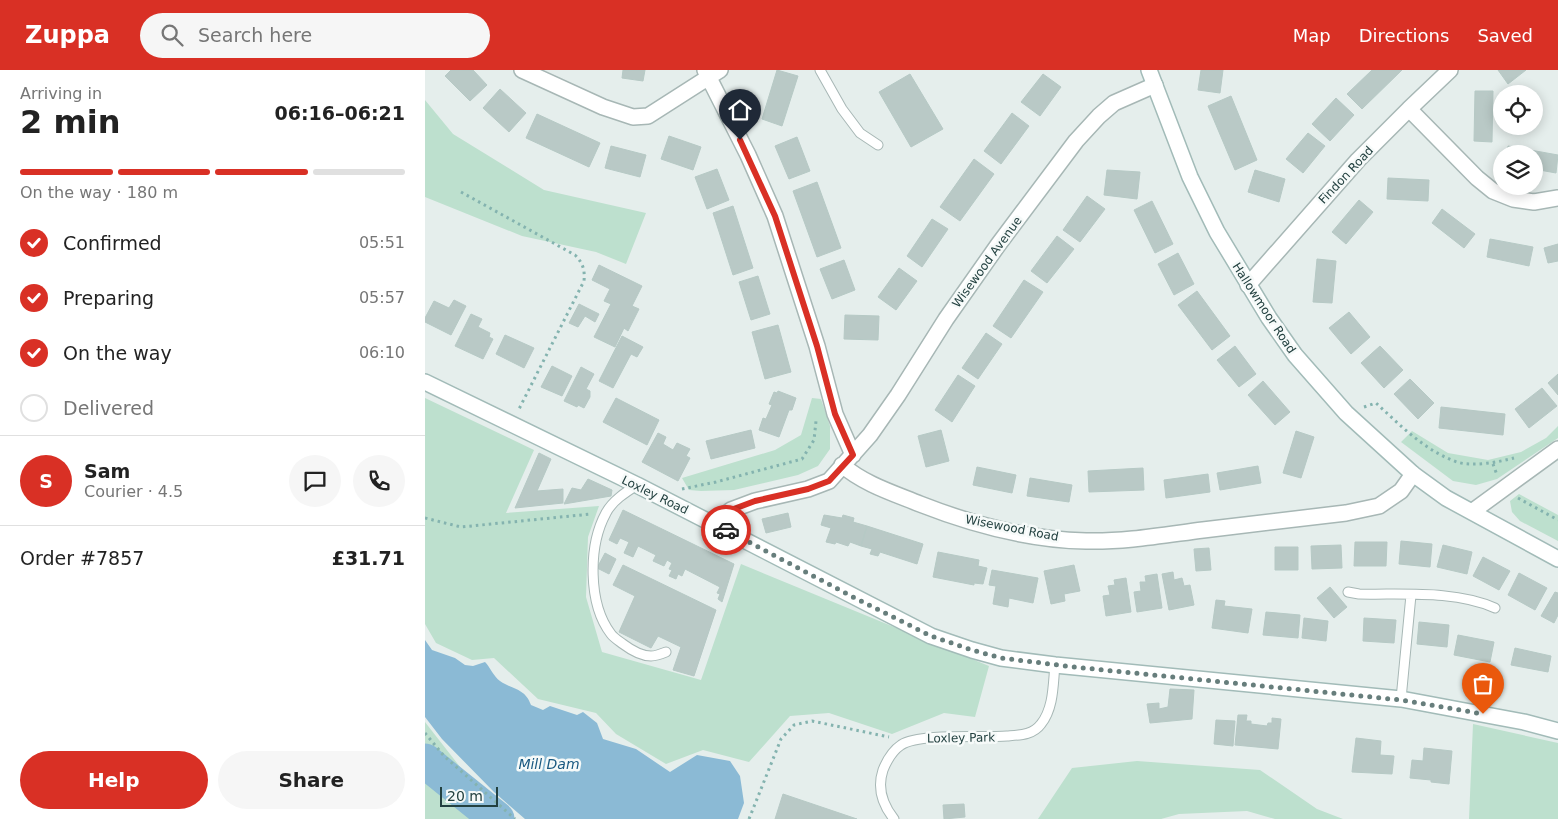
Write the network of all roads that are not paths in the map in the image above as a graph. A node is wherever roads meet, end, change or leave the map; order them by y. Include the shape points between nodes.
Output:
1 (522, 70) edge
2 (820, 70) edge
3 (1149, 70) edge
4 (1451, 70) edge
5 (711, 72) edge
6 (1155, 85) junction
7 (1409, 109) junction
8 (878, 146) dead end
9 (1558, 198) edge
10 (1248, 285) junction
11 (425, 382) edge
12 (1558, 449) edge
13 (848, 460) junction
14 (1413, 474) junction
15 (637, 485) junction
16 (1473, 511) junction
17 (714, 524) junction
18 (1558, 559) edge
19 (1348, 592) dead end
20 (1411, 595) junction
21 (1495, 608) dead end
22 (666, 652) dead end
23 (1055, 665) junction
24 (1401, 700) junction
25 (1558, 731) edge
26 (894, 819) edge

1 - 5 street via 633,117 648,116
2 - 8 lane via 860,133
3 - 6 street, Hallowmoor Road
4 - 7 street, Findon Road
5 - 13 street via 775,216 815,337
6 - 10 street, Hallowmoor Road via 1191,177 1217,232
6 - 13 street, Wisewood Avenue via 1114,103 1076,141 998,245 870,435
7 - 9 street via 1493,191 1513,199 1534,202
7 - 10 street, Findon Road via 1345,174
10 - 14 street, Hallowmoor Road via 1295,355 1346,413
11 - 15 street, Loxley Road
12 - 16 street
13 - 14 street, Wisewood Road via 855,476 949,515 1009,530 1084,541 1129,540 1346,513 1379,506 1401,491
13 - 17 street via 829,481 755,501 731,510
14 - 16 street, Hallowmoor Road via 1447,498
15 - 17 street, Loxley Road
15 - 22 lane via 624,493 606,512 597,534 594,588 599,613 612,635 633,652 650,656
16 - 18 street, Hallowmoor Road
17 - 23 street, Loxley Road via 931,636 1001,658
19 - 20 lane
20 - 21 lane via 1462,598
20 - 24 lane
23 - 24 street, Loxley Road
23 - 26 lane, Loxley Park via 1050,704 1041,724 1027,734 919,738 902,744 891,753 880,779 881,796
24 - 25 street, Loxley Road

